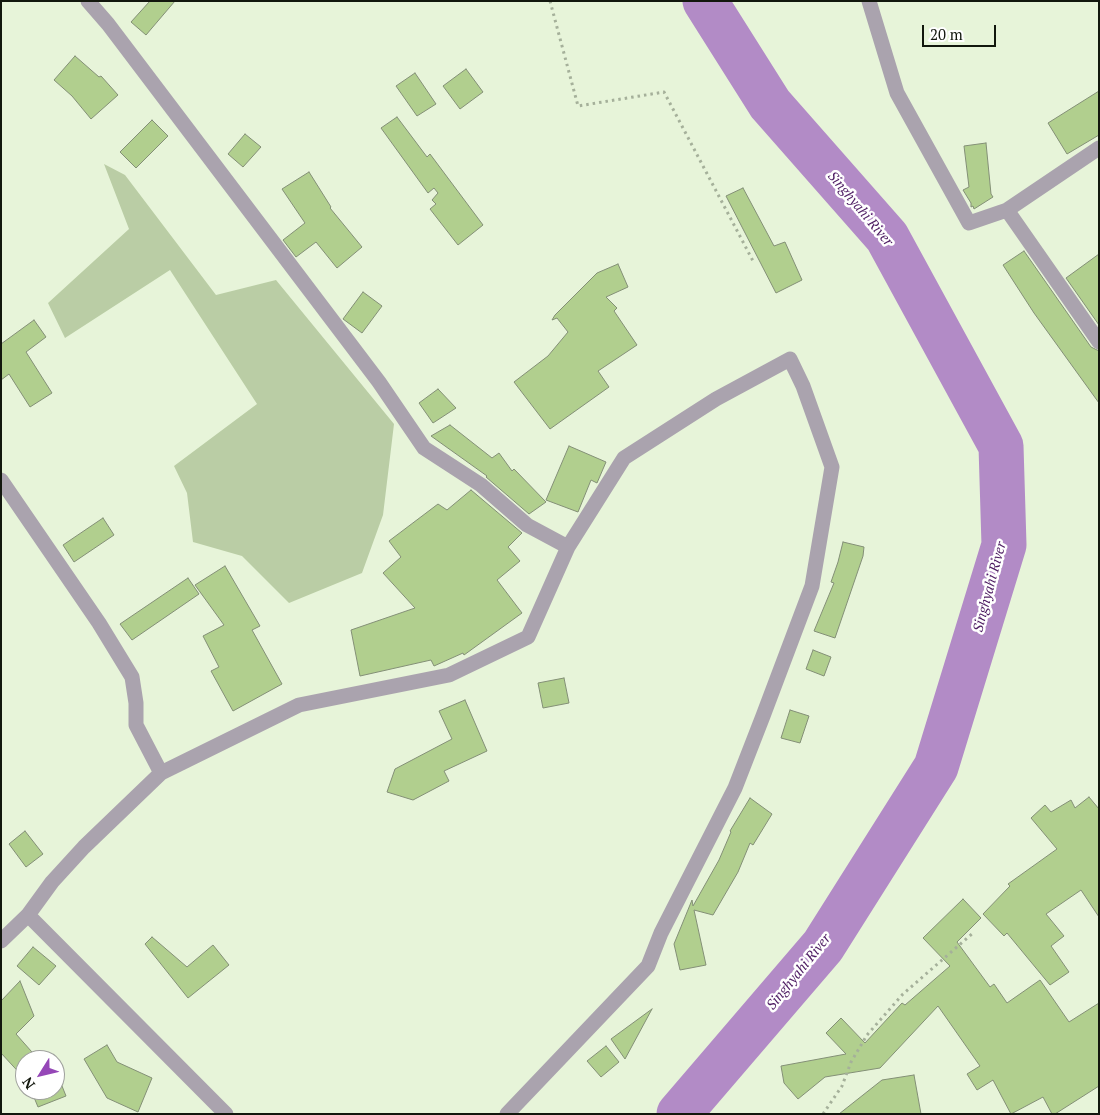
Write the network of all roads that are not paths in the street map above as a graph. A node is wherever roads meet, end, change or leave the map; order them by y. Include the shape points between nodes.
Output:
1 (88, 1) edge
2 (869, 1) edge
3 (1099, 148) edge
4 (1007, 210) junction
5 (1099, 342) edge
6 (1, 480) edge
7 (568, 547) junction
8 (161, 773) junction
9 (28, 915) junction
10 (1, 941) edge
11 (226, 1114) edge
12 (507, 1114) edge

1 - 7 street via 379,382 424,448 481,485 526,525
2 - 4 street via 897,93 970,223
3 - 4 street
4 - 5 street
6 - 8 street via 132,677 136,725
7 - 8 street via 528,637 449,675 299,705
7 - 12 street via 624,458 716,399 790,359 832,468 812,586 764,716 735,788 648,966
8 - 9 street via 65,868
9 - 10 street
9 - 11 street

